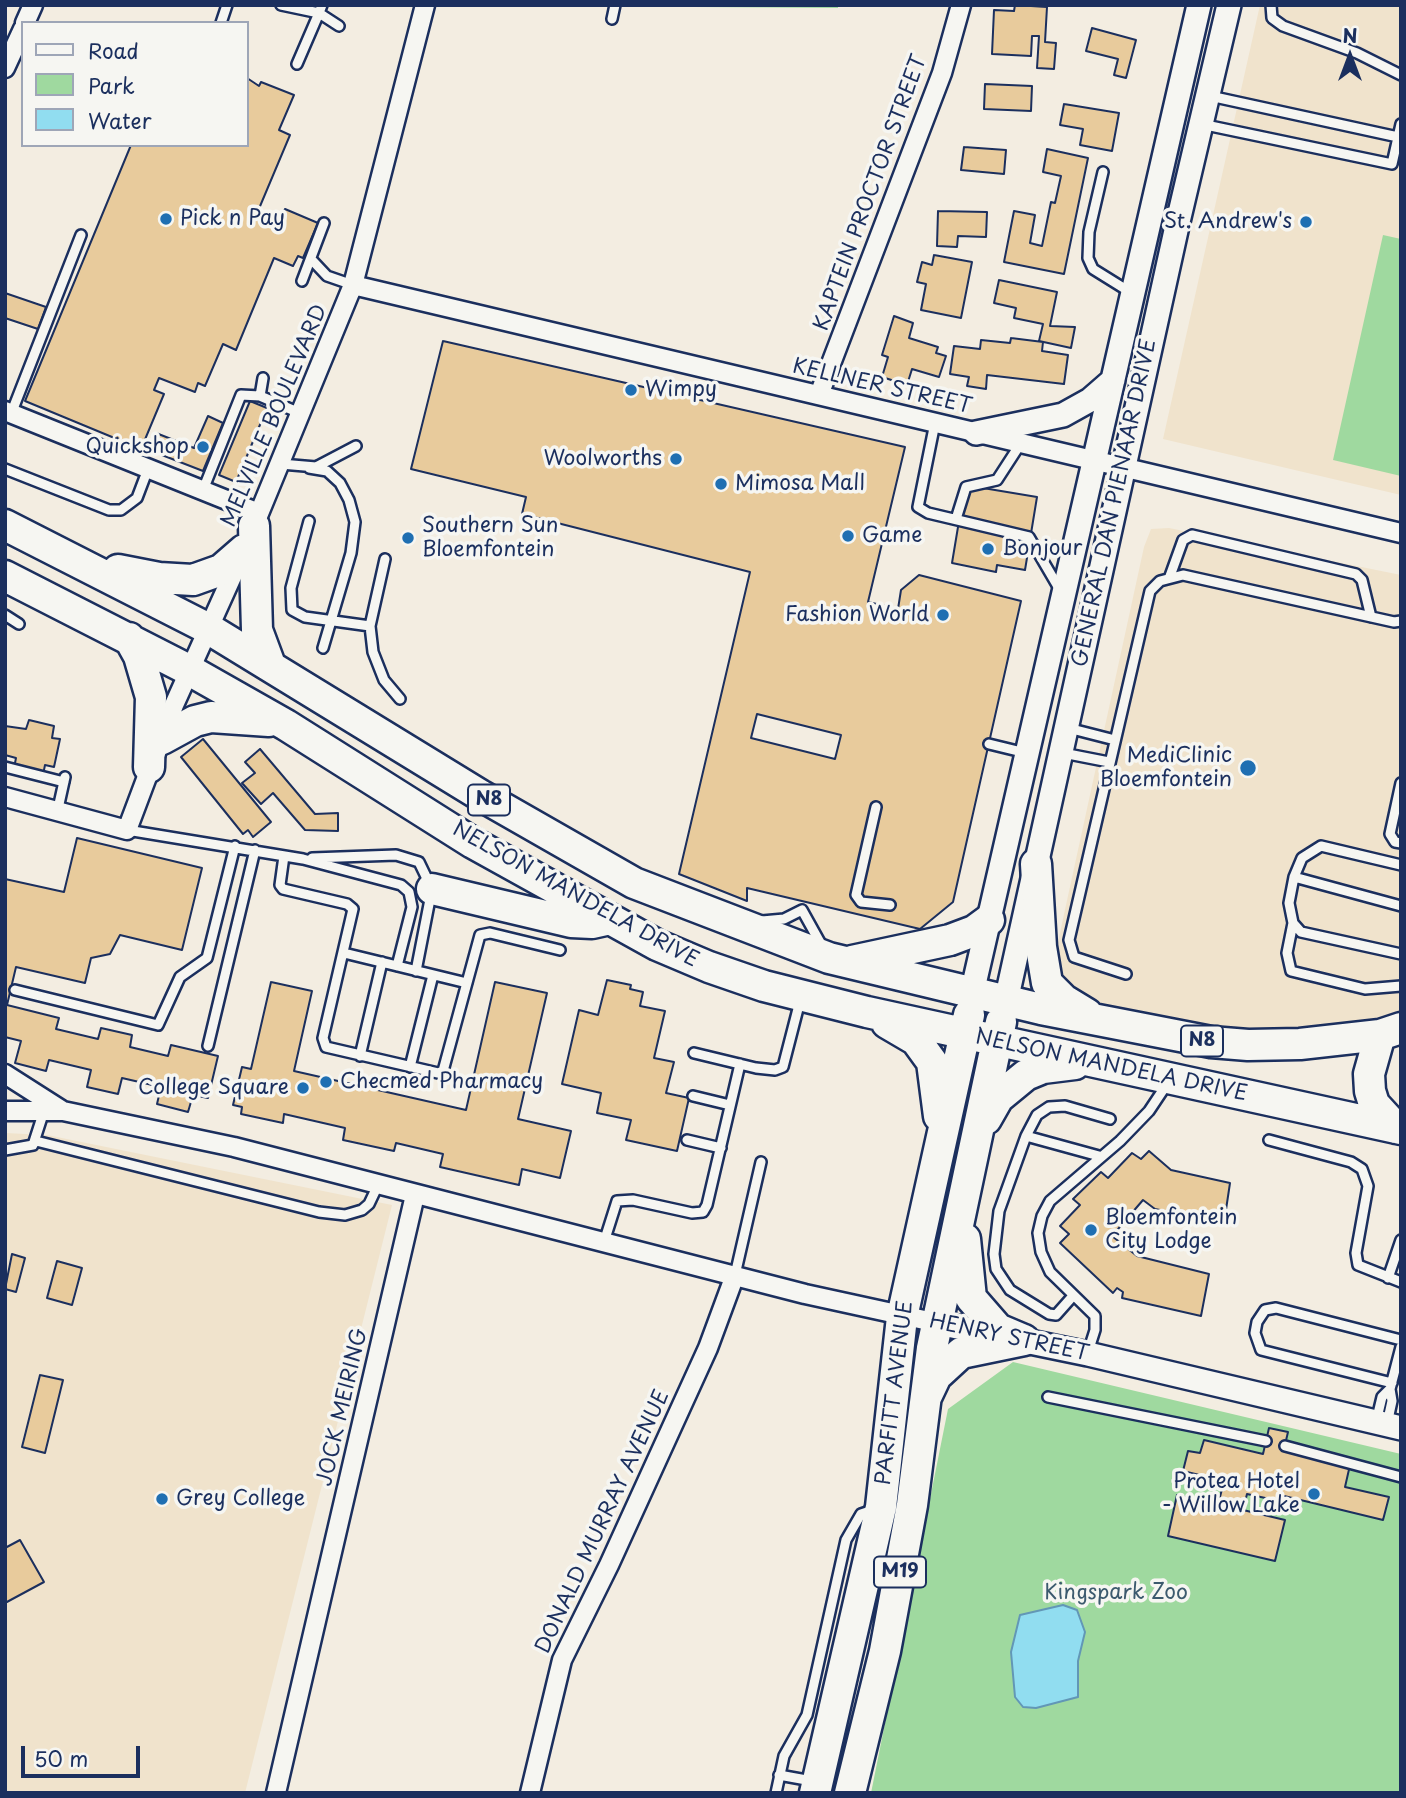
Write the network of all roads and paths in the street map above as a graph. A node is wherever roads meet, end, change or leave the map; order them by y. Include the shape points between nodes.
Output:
1 (33, 5) edge
2 (281, 5) edge
3 (425, 5) edge
4 (615, 5) edge
5 (961, 5) edge
6 (1199, 5) edge
7 (1229, 5) edge
8 (1270, 5) edge
9 (320, 9) edge
10 (612, 19) dead end
11 (26, 21) edge
12 (339, 26) dead end
13 (21, 33) edge
14 (297, 64) dead end
15 (5, 68) edge
16 (1401, 75) edge
17 (1208, 96) junction
18 (1201, 124) junction
19 (1401, 124) edge
20 (1398, 137) junction
21 (1162, 161) junction
22 (1103, 172) dead end
23 (324, 223) dead end
24 (81, 235) dead end
25 (311, 258) junction
26 (302, 281) dead end
27 (353, 285) junction
28 (1131, 293) junction
29 (263, 378) dead end
30 (1113, 380) junction
31 (819, 396) junction
32 (260, 397) junction
33 (8, 412) edge
34 (302, 414) junction
35 (934, 423) junction
36 (976, 433) junction
37 (1021, 443) junction
38 (356, 446) dead end
39 (1096, 461) junction
40 (281, 464) junction
41 (309, 468) junction
42 (1123, 468) junction
43 (5, 469) edge
44 (148, 469) junction
45 (203, 490) junction
46 (956, 519) junction
47 (309, 521) dead end
48 (5, 525) edge
49 (252, 530) junction
50 (1401, 533) edge
51 (385, 559) dead end
52 (87, 564) junction
53 (5, 576) edge
54 (1170, 576) junction
55 (1064, 597) junction
56 (5, 615) edge
57 (1371, 617) junction
58 (331, 621) junction
59 (1401, 621) edge
60 (19, 624) dead end
61 (370, 626) junction
62 (209, 629) junction
63 (129, 638) junction
64 (323, 648) dead end
65 (270, 665) junction
66 (189, 670) junction
67 (400, 699) dead end
68 (286, 725) junction
69 (1064, 737) junction
70 (162, 739) junction
71 (1115, 740) junction
72 (989, 744) dead end
73 (1028, 753) junction
74 (1109, 762) junction
75 (5, 767) edge
76 (149, 767) junction
77 (1401, 783) edge
78 (9, 802) edge
79 (876, 807) dead end
80 (57, 813) junction
81 (127, 830) junction
82 (1009, 834) junction
83 (1401, 843) edge
84 (235, 845) junction
85 (255, 850) junction
86 (284, 856) junction
87 (303, 859) junction
88 (1036, 864) junction
89 (1401, 864) edge
90 (1294, 877) junction
91 (421, 890) junction
92 (890, 905) dead end
93 (1401, 906) edge
94 (610, 919) junction
95 (989, 920) junction
96 (1293, 923) junction
97 (560, 950) dead end
98 (344, 953) junction
99 (1401, 954) edge
100 (837, 960) junction
101 (382, 962) junction
102 (397, 966) junction
103 (416, 971) junction
104 (1126, 974) dead end
105 (433, 975) junction
106 (467, 983) junction
107 (1401, 986) edge
108 (15, 990) dead end
109 (972, 993) junction
110 (801, 996) junction
111 (1006, 1001) junction
112 (867, 1012) junction
113 (1105, 1023) junction
114 (1390, 1032) edge
115 (966, 1035) junction
116 (997, 1041) junction
117 (208, 1046) dead end
118 (694, 1053) dead end
119 (360, 1056) junction
120 (1090, 1062) junction
121 (740, 1064) junction
122 (410, 1067) junction
123 (5, 1074) edge
124 (1171, 1079) junction
125 (693, 1096) dead end
126 (46, 1105) junction
127 (730, 1105) junction
128 (5, 1111) edge
129 (1110, 1119) dead end
130 (1398, 1129) edge
131 (1026, 1136) junction
132 (687, 1140) dead end
133 (1269, 1140) dead end
134 (36, 1141) junction
135 (942, 1144) junction
136 (975, 1145) junction
137 (720, 1148) junction
138 (5, 1150) edge
139 (1099, 1156) junction
140 (761, 1162) dead end
141 (378, 1185) junction
142 (415, 1195) junction
143 (961, 1203) junction
144 (1401, 1240) edge
145 (604, 1242) junction
146 (735, 1275) junction
147 (1388, 1278) junction
148 (1401, 1282) edge
149 (1072, 1297) junction
150 (902, 1317) junction
151 (937, 1323) junction
152 (1024, 1340) junction
153 (1401, 1340) edge
154 (1401, 1347) edge
155 (1088, 1354) junction
156 (1391, 1386) junction
157 (1048, 1397) dead end
158 (923, 1403) junction
159 (1388, 1425) edge
160 (1266, 1441) dead end
161 (1285, 1446) dead end
162 (1401, 1477) edge
163 (881, 1507) junction
164 (885, 1651) junction
165 (779, 1774) junction
166 (817, 1787) edge
167 (276, 1793) edge
168 (530, 1793) edge
169 (776, 1793) edge
170 (850, 1793) edge

1 - 11 street
2 - 9 lane
3 - 27 street, MELVILLE BOULEVARD
4 - 10 lane
5 - 31 street, KAPTEIN PROCTOR STREET via 942,73
6 - 21 street, GENERAL DAN PIENAAR DRIVE
7 - 17 street, GENERAL DAN PIENAAR DRIVE
8 - 16 lane via 1272,18 1283,26
9 - 12 lane
9 - 14 lane
13 - 15 street
17 - 18 street, GENERAL DAN PIENAAR DRIVE
17 - 20 lane
17 - 21 street via 1181,120
18 - 20 lane via 1392,164
18 - 42 street, GENERAL DAN PIENAAR DRIVE
19 - 20 lane
21 - 28 street, GENERAL DAN PIENAAR DRIVE
22 - 28 lane via 1088,258 1093,269
23 - 25 lane
24 - 33 lane
25 - 26 lane
25 - 27 lane via 320,272
27 - 31 street, KELLNER STREET
27 - 34 street, MELVILLE BOULEVARD
28 - 30 street, GENERAL DAN PIENAAR DRIVE
29 - 32 lane
30 - 36 street via 1063,415
30 - 39 street, GENERAL DAN PIENAAR DRIVE
31 - 35 street, KELLNER STREET
32 - 34 lane
32 - 45 lane via 241,395
33 - 44 street
34 - 40 street, MELVILLE BOULEVARD
35 - 36 street, KELLNER STREET
35 - 46 lane via 918,507
36 - 37 street, KELLNER STREET
37 - 39 street, KELLNER STREET
37 - 46 lane via 997,480 966,488
38 - 41 lane
39 - 42 street, KELLNER STREET
39 - 55 street, GENERAL DAN PIENAAR DRIVE
40 - 41 lane
40 - 49 street, MELVILLE BOULEVARD
41 - 58 lane via 327,471 340,483 355,522
42 - 50 street, KELLNER STREET
42 - 69 street, GENERAL DAN PIENAAR DRIVE
43 - 44 lane via 108,510 121,509 137,499
44 - 45 street
45 - 49 street
46 - 55 lane via 1029,537
47 - 58 lane via 289,598 292,610 304,617
48 - 52 highway, NELSON MANDELA DRIVE / N8
49 - 52 highway via 221,570 193,580 159,579
49 - 62 street, MELVILLE BOULEVARD
49 - 65 highway via 257,630
51 - 61 lane
52 - 62 highway, NELSON MANDELA DRIVE / N8
53 - 63 highway, NELSON MANDELA DRIVE / N8
54 - 57 lane via 1183,575
54 - 57 lane via 1183,540 1192,536 1356,574 1362,580
54 - 71 lane via 1160,581 1146,600
55 - 73 street, GENERAL DAN PIENAAR DRIVE
56 - 60 lane
57 - 59 lane
58 - 61 lane
58 - 64 lane
61 - 67 lane via 373,652 384,680
62 - 65 highway, NELSON MANDELA DRIVE / N8
62 - 66 street, MELVILLE BOULEVARD
63 - 66 highway, NELSON MANDELA DRIVE / N8
63 - 76 highway via 151,697
65 - 100 highway, NELSON MANDELA DRIVE / N8 via 480,795 634,883
66 - 68 highway, NELSON MANDELA DRIVE / N8
66 - 70 street, MELVILLE BOULEVARD
68 - 70 highway via 211,717
68 - 94 highway, NELSON MANDELA DRIVE / N8 via 473,843
69 - 71 lane
69 - 74 lane
69 - 82 street via 1052,734 1044,742
69 - 88 street, GENERAL DAN PIENAAR DRIVE
70 - 76 street, MELVILLE BOULEVARD
71 - 74 lane
72 - 73 lane
73 - 82 street, GENERAL DAN PIENAAR DRIVE
74 - 104 lane via 1069,940 1074,957
75 - 80 lane via 65,779
76 - 81 street, MELVILLE BOULEVARD
77 - 83 lane via 1390,835
78 - 80 street
79 - 92 lane via 856,895 862,902
80 - 81 street
81 - 84 lane
82 - 95 street, GENERAL DAN PIENAAR DRIVE
84 - 85 lane
84 - 108 lane via 207,958 180,977 158,1025
85 - 86 lane
85 - 117 lane
86 - 87 lane
86 - 98 lane via 283,889 353,909
87 - 91 lane
87 - 91 lane via 409,857 425,869
88 - 111 street, GENERAL DAN PIENAAR DRIVE
88 - 113 highway via 1047,983 1063,1000
89 - 90 lane via 1321,846 1307,852
90 - 93 lane
90 - 96 lane via 1289,903
91 - 94 highway via 571,922
91 - 102 lane
91 - 103 lane
94 - 110 highway, NELSON MANDELA DRIVE / N8 via 709,967
95 - 100 highway via 950,940
95 - 109 street, GENERAL DAN PIENAAR DRIVE
96 - 99 lane via 1301,932
96 - 107 lane via 1287,953 1291,971 1365,989
97 - 106 lane via 483,933
98 - 101 lane
98 - 119 lane via 323,1041 326,1047
100 - 109 highway, NELSON MANDELA DRIVE / N8
101 - 102 lane
101 - 119 lane
102 - 103 lane
103 - 105 lane
105 - 106 lane
105 - 122 lane
106 - 122 lane via 446,1068 438,1073
109 - 111 highway, NELSON MANDELA DRIVE / N8
109 - 115 highway, PARFITT AVENUE / M19
110 - 112 highway, NELSON MANDELA DRIVE / N8
110 - 121 lane via 783,1067 775,1070
111 - 113 highway, N8
111 - 116 highway, PARFITT AVENUE / M19
112 - 115 highway, NELSON MANDELA DRIVE / N8
112 - 135 highway via 916,1040 932,1062
113 - 114 highway, N8 via 1248,1045 1300,1044
114 - 130 highway via 1369,1074 1370,1091 1374,1104
115 - 116 highway, NELSON MANDELA DRIVE / N8
115 - 135 highway, PARFITT AVENUE / M19
116 - 120 highway, NELSON MANDELA DRIVE / N8
116 - 136 highway, PARFITT AVENUE / M19
118 - 121 lane
119 - 122 lane
120 - 124 highway, NELSON MANDELA DRIVE / N8
120 - 136 highway via 1043,1068 1010,1086 989,1113
121 - 127 lane
123 - 126 street
124 - 130 highway, NELSON MANDELA DRIVE / N8
124 - 139 lane via 1149,1111
125 - 127 lane
126 - 128 street, HENRY STREET
126 - 134 lane
126 - 141 street, HENRY STREET
127 - 137 lane
129 - 131 lane via 1049,1107 1037,1115
131 - 139 lane
131 - 149 lane via 999,1211 996,1269 1010,1290 1049,1314 1061,1312
132 - 137 lane
133 - 147 lane via 1362,1169 1368,1186 1356,1259 1364,1270
134 - 138 lane via 28,1147
134 - 141 lane via 319,1212 362,1210
135 - 150 highway, PARFITT AVENUE / M19
136 - 143 highway, PARFITT AVENUE / M19
137 - 145 lane via 703,1212 623,1199 613,1208
139 - 149 lane via 1050,1201 1038,1233 1050,1272
140 - 146 lane
141 - 142 street, HENRY STREET
142 - 145 street, HENRY STREET
142 - 167 street, JOCK MEIRING
143 - 151 highway, PARFITT AVENUE / M19
143 - 152 highway via 971,1298 998,1329
144 - 147 lane
145 - 146 street, HENRY STREET
146 - 150 street, HENRY STREET
146 - 168 street, DONALD MURRAY AVENUE via 703,1360 562,1660
147 - 148 lane
149 - 155 lane via 1095,1316
150 - 151 street, HENRY STREET
150 - 163 highway, PARFITT AVENUE / M19
151 - 152 street, HENRY STREET
151 - 158 highway, PARFITT AVENUE / M19
152 - 155 street, HENRY STREET
152 - 158 highway via 961,1353 936,1376
153 - 156 lane via 1276,1308 1265,1310 1257,1322 1255,1333 1261,1350
154 - 156 lane
155 - 159 street, HENRY STREET
156 - 159 lane via 1382,1396
157 - 160 lane
158 - 164 highway, PARFITT AVENUE / M19 via 912,1505
161 - 162 lane
163 - 165 lane via 861,1514 846,1540 807,1715
163 - 166 highway, PARFITT AVENUE / M19
164 - 166 highway via 868,1686 848,1761
164 - 170 highway, PARFITT AVENUE / M19
165 - 166 lane
165 - 169 lane

